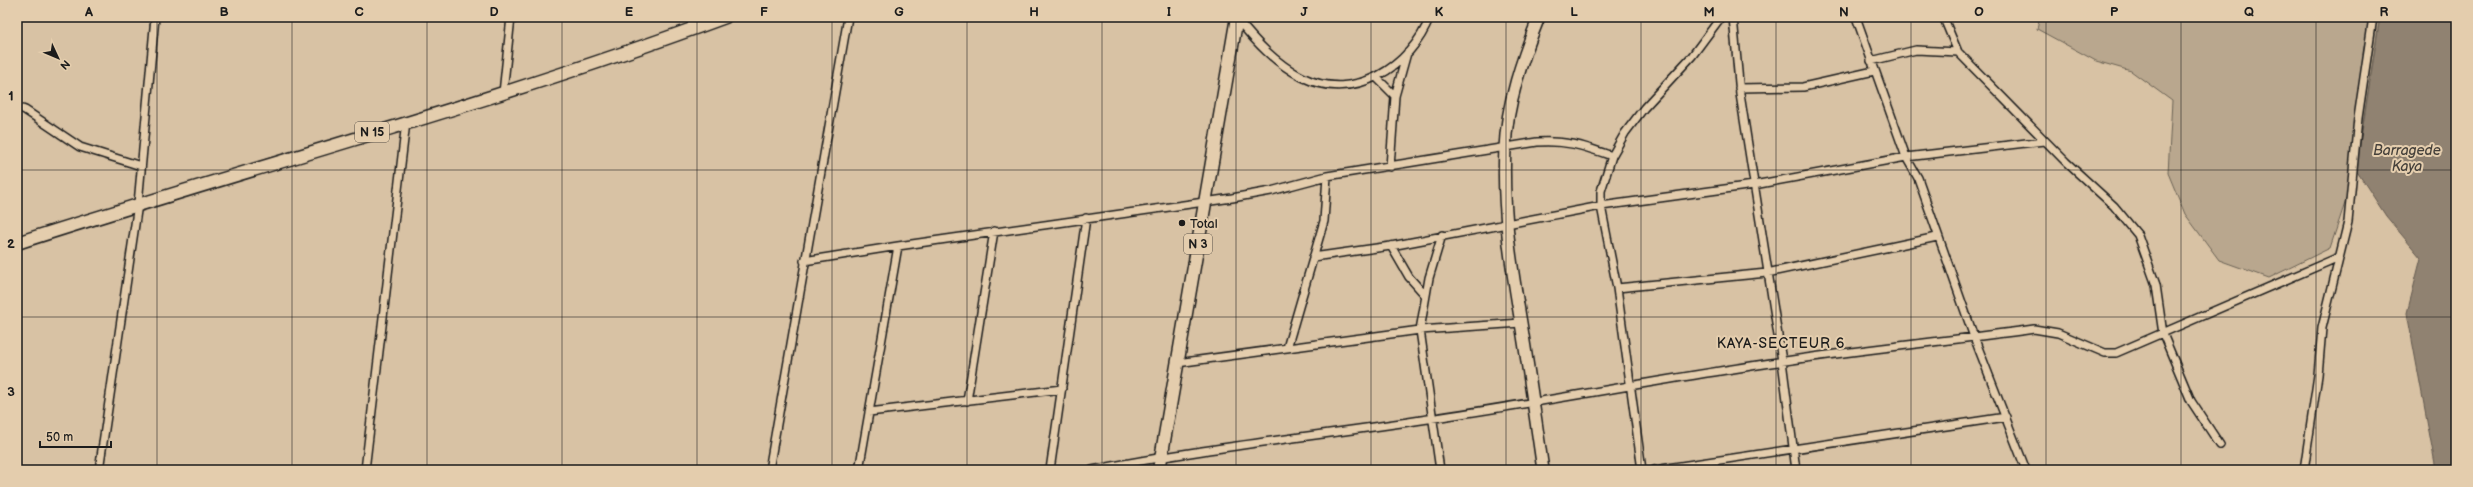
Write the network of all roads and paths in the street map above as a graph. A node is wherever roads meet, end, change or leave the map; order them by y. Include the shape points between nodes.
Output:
1 (155, 17) edge
2 (511, 17) edge
3 (692, 17) edge
4 (725, 17) edge
5 (848, 17) edge
6 (1430, 17) edge
7 (1539, 17) edge
8 (1721, 17) edge
9 (1733, 17) edge
10 (1856, 17) edge
11 (2373, 17) edge
12 (1237, 18) edge
13 (1945, 21) dead end
14 (691, 30) junction
15 (1958, 52) junction
16 (1407, 53) junction
17 (1871, 61) junction
18 (1874, 71) junction
19 (1377, 78) junction
20 (1739, 88) junction
21 (503, 93) junction
22 (1395, 96) junction
23 (17, 107) edge
24 (406, 122) junction
25 (2044, 141) junction
26 (1505, 147) junction
27 (1612, 156) junction
28 (1906, 157) junction
29 (141, 166) junction
30 (1390, 167) junction
31 (1327, 176) junction
32 (1754, 185) junction
33 (1205, 200) junction
34 (138, 204) junction
35 (1601, 206) junction
36 (1086, 218) junction
37 (1505, 223) junction
38 (994, 232) junction
39 (1442, 235) junction
40 (1937, 237) junction
41 (17, 243) edge
42 (898, 246) junction
43 (1391, 246) junction
44 (1313, 257) junction
45 (2339, 257) junction
46 (804, 261) junction
47 (1767, 273) junction
48 (1617, 288) junction
49 (1425, 295) junction
50 (1521, 323) junction
51 (1420, 330) junction
52 (2163, 334) junction
53 (1974, 337) junction
54 (1286, 348) junction
55 (1782, 361) junction
56 (1177, 363) junction
57 (1629, 384) junction
58 (1062, 389) junction
59 (966, 400) junction
60 (1533, 403) junction
61 (869, 412) junction
62 (2006, 417) junction
63 (1432, 419) junction
64 (2220, 445) dead end
65 (1791, 448) junction
66 (1161, 456) junction
67 (99, 470) edge
68 (365, 470) edge
69 (768, 470) edge
70 (859, 470) edge
71 (1050, 470) edge
72 (1092, 470) edge
73 (1159, 470) edge
74 (1440, 470) edge
75 (1543, 470) edge
76 (1642, 470) edge
77 (1654, 470) edge
78 (1796, 470) edge
79 (2026, 470) edge
80 (2304, 470) edge

1 - 29 street
2 - 21 street
3 - 14 street
4 - 14 main road, N 15
5 - 46 street
6 - 16 street via 1420,37
7 - 26 main road via 1521,60
8 - 27 street via 1692,56 1644,108
9 - 20 street
10 - 17 street
11 - 45 street via 2358,118 2348,222
12 - 19 street via 1262,49 1283,65 1313,82 1344,85
12 - 33 main road, N 3
13 - 15 street
14 - 21 main road, N 15
15 - 17 street via 1916,50
15 - 25 street
16 - 19 street
16 - 22 street
17 - 18 street
18 - 20 street via 1803,87
18 - 28 street
19 - 22 street
20 - 32 street
21 - 24 main road, N 15
22 - 30 street
23 - 29 street via 80,147
24 - 34 main road, N 15
24 - 68 street
25 - 28 street
25 - 52 street via 2114,206 2138,236 2156,285
26 - 27 street via 1563,141 1577,143
26 - 30 street
26 - 37 main road
27 - 35 street via 1603,180
28 - 32 street
28 - 40 street via 1918,178
29 - 34 street
30 - 31 street
31 - 33 street via 1271,191
31 - 44 street via 1324,221
32 - 35 street
32 - 47 street
33 - 36 street
33 - 56 main road, N 3
34 - 41 main road, N 15
34 - 67 street
35 - 37 street
35 - 48 street
36 - 38 street
36 - 58 street
37 - 39 street
37 - 50 main road
38 - 42 street
38 - 59 street
39 - 43 street
39 - 49 street
40 - 47 street
40 - 53 street
42 - 46 street
42 - 61 street
43 - 44 street
43 - 49 street via 1409,277
44 - 54 street
45 - 52 street
45 - 80 street via 2322,328
46 - 69 street
47 - 48 street
47 - 55 street
48 - 57 street
49 - 51 street
50 - 51 street
50 - 60 main road
51 - 54 street
51 - 63 street
52 - 53 street via 2116,353 2105,353 2058,333 2034,329
52 - 64 street via 2191,401
53 - 55 street
53 - 62 street
54 - 56 street
55 - 57 street
55 - 65 street
56 - 66 main road, N 3
57 - 60 street
57 - 76 street
58 - 59 street
58 - 71 street
59 - 61 street
60 - 63 street
60 - 75 main road
61 - 70 street
62 - 65 street
62 - 79 street
63 - 66 street
63 - 74 street
65 - 77 street
65 - 78 street
66 - 72 street
66 - 73 main road, N 3

